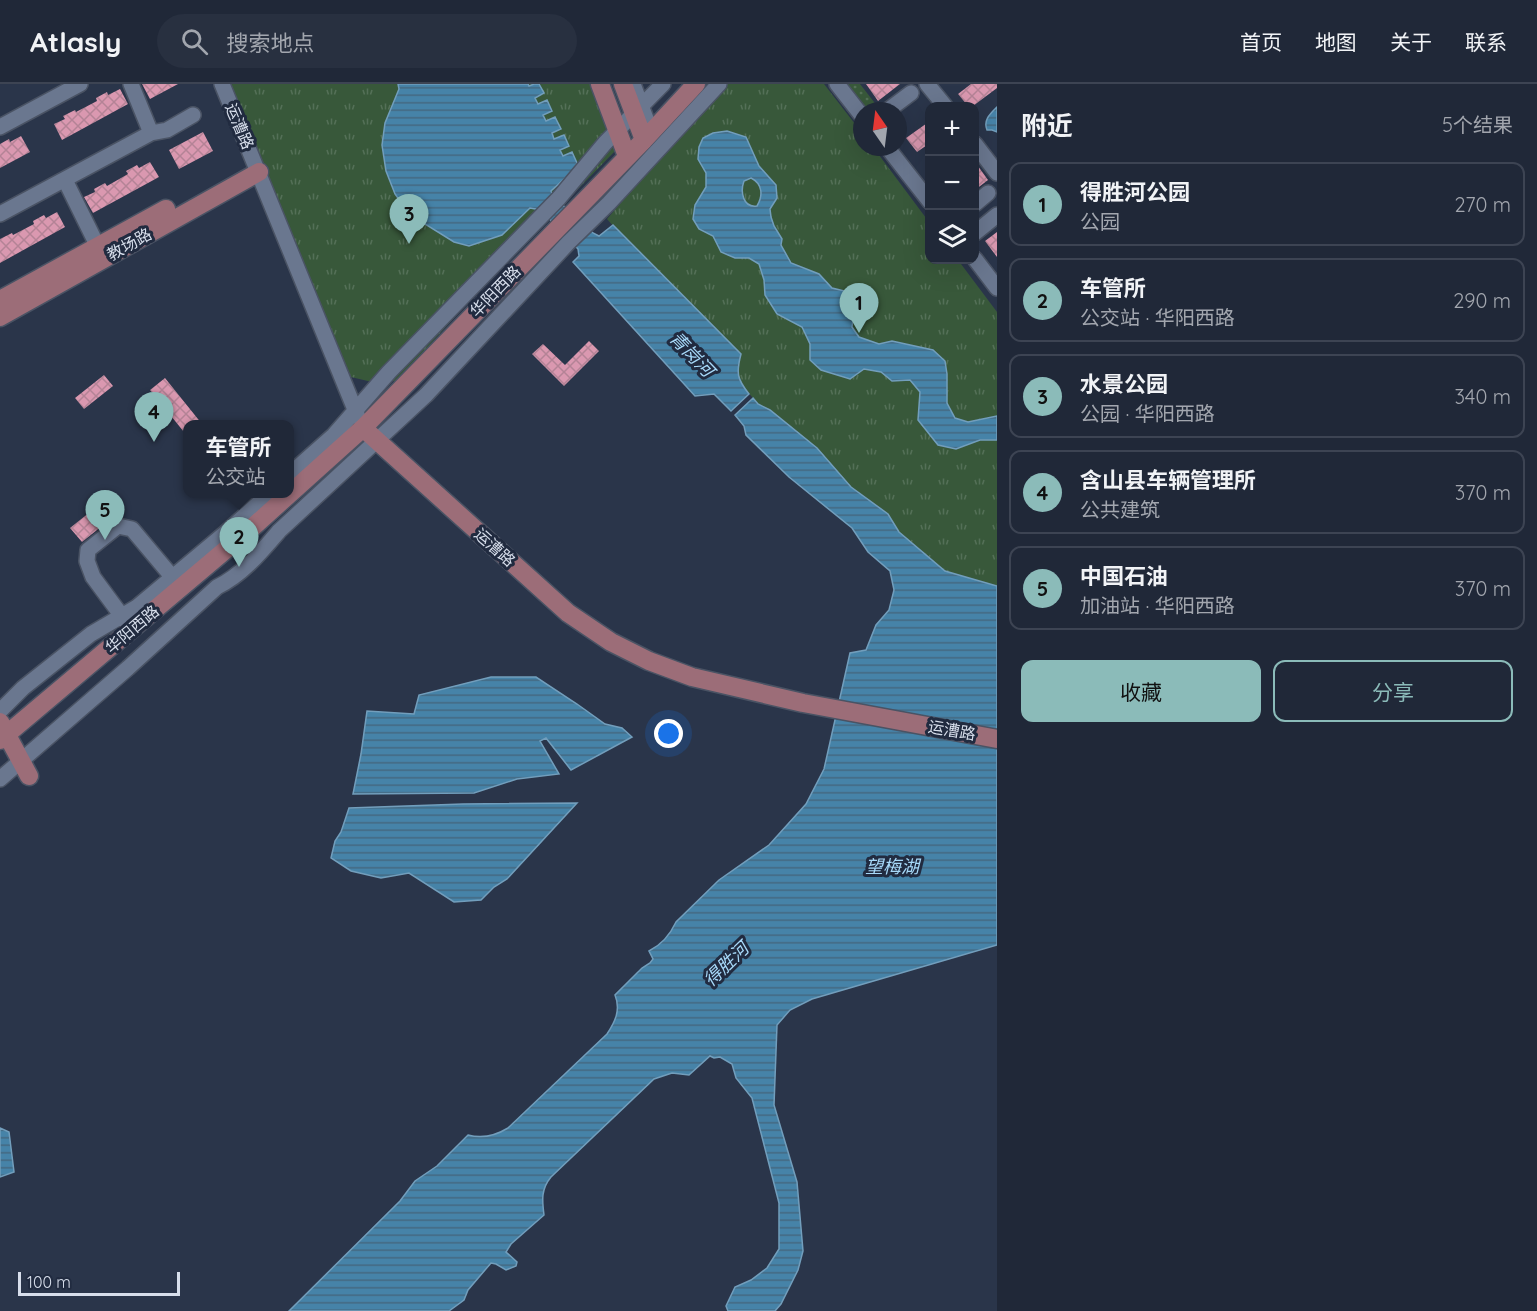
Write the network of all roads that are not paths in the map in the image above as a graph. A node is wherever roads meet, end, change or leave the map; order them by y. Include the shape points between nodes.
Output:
1 (80, 84) edge
2 (131, 84) edge
3 (222, 84) edge
4 (600, 84) edge
5 (622, 84) edge
6 (633, 84) edge
7 (663, 84) edge
8 (696, 84) edge
9 (719, 84) edge
10 (837, 84) edge
11 (927, 84) edge
12 (911, 93) dead end
13 (899, 102) edge
14 (942, 102) edge
15 (853, 104) edge
16 (638, 110) junction
17 (193, 115) dead end
18 (0, 127) edge
19 (618, 130) junction
20 (151, 133) junction
21 (647, 136) junction
22 (979, 149) edge
23 (627, 156) junction
24 (894, 156) edge
25 (257, 166) junction
26 (997, 173) edge
27 (64, 180) junction
28 (988, 193) dead end
29 (925, 196) edge
30 (979, 201) edge
31 (0, 214) edge
32 (997, 215) edge
33 (580, 218) junction
34 (979, 229) edge
35 (101, 252) junction
36 (979, 264) edge
37 (997, 288) edge
38 (0, 300) edge
39 (0, 317) edge
40 (355, 411) junction
41 (363, 428) junction
42 (294, 470) edge
43 (294, 490) edge
44 (264, 498) edge
45 (285, 498) edge
46 (177, 582) junction
47 (126, 623) junction
48 (0, 711) edge
49 (2, 732) edge
50 (997, 739) edge
51 (25, 768) junction
52 (0, 778) edge

1 - 18 street
2 - 20 street
3 - 25 street, 运漕路
4 - 19 main road
5 - 16 main road
6 - 16 street
7 - 16 street
8 - 21 main road, 华阳西路
9 - 33 street via 609,203
10 - 15 street
11 - 14 street
12 - 13 street
16 - 19 street
16 - 21 main road
17 - 20 street via 167,130
19 - 23 main road
19 - 40 street via 559,198
20 - 27 street
21 - 23 main road, 华阳西路
22 - 26 street
23 - 33 main road, 华阳西路
24 - 29 street
25 - 35 main road, 教场路
25 - 40 street, 运漕路
27 - 31 street
27 - 35 street
28 - 30 street
32 - 34 street
33 - 41 main road, 华阳西路 via 555,230
33 - 51 street via 568,243 426,395 279,531 233,579 217,587
35 - 38 main road, 教场路
35 - 39 main road, 教场路
36 - 37 street
40 - 41 street, 运漕路
40 - 42 street
41 - 43 main road, 华阳西路
41 - 50 main road, 运漕路 via 568,613 611,642 649,661 692,677 803,703
44 - 46 street
45 - 46 main road, 华阳西路 via 254,526
46 - 47 main road, 华阳西路
46 - 47 street via 132,530 118,526 88,550 93,577
47 - 48 street via 91,634
47 - 49 main road, 华阳西路
49 - 51 main road
51 - 52 street

